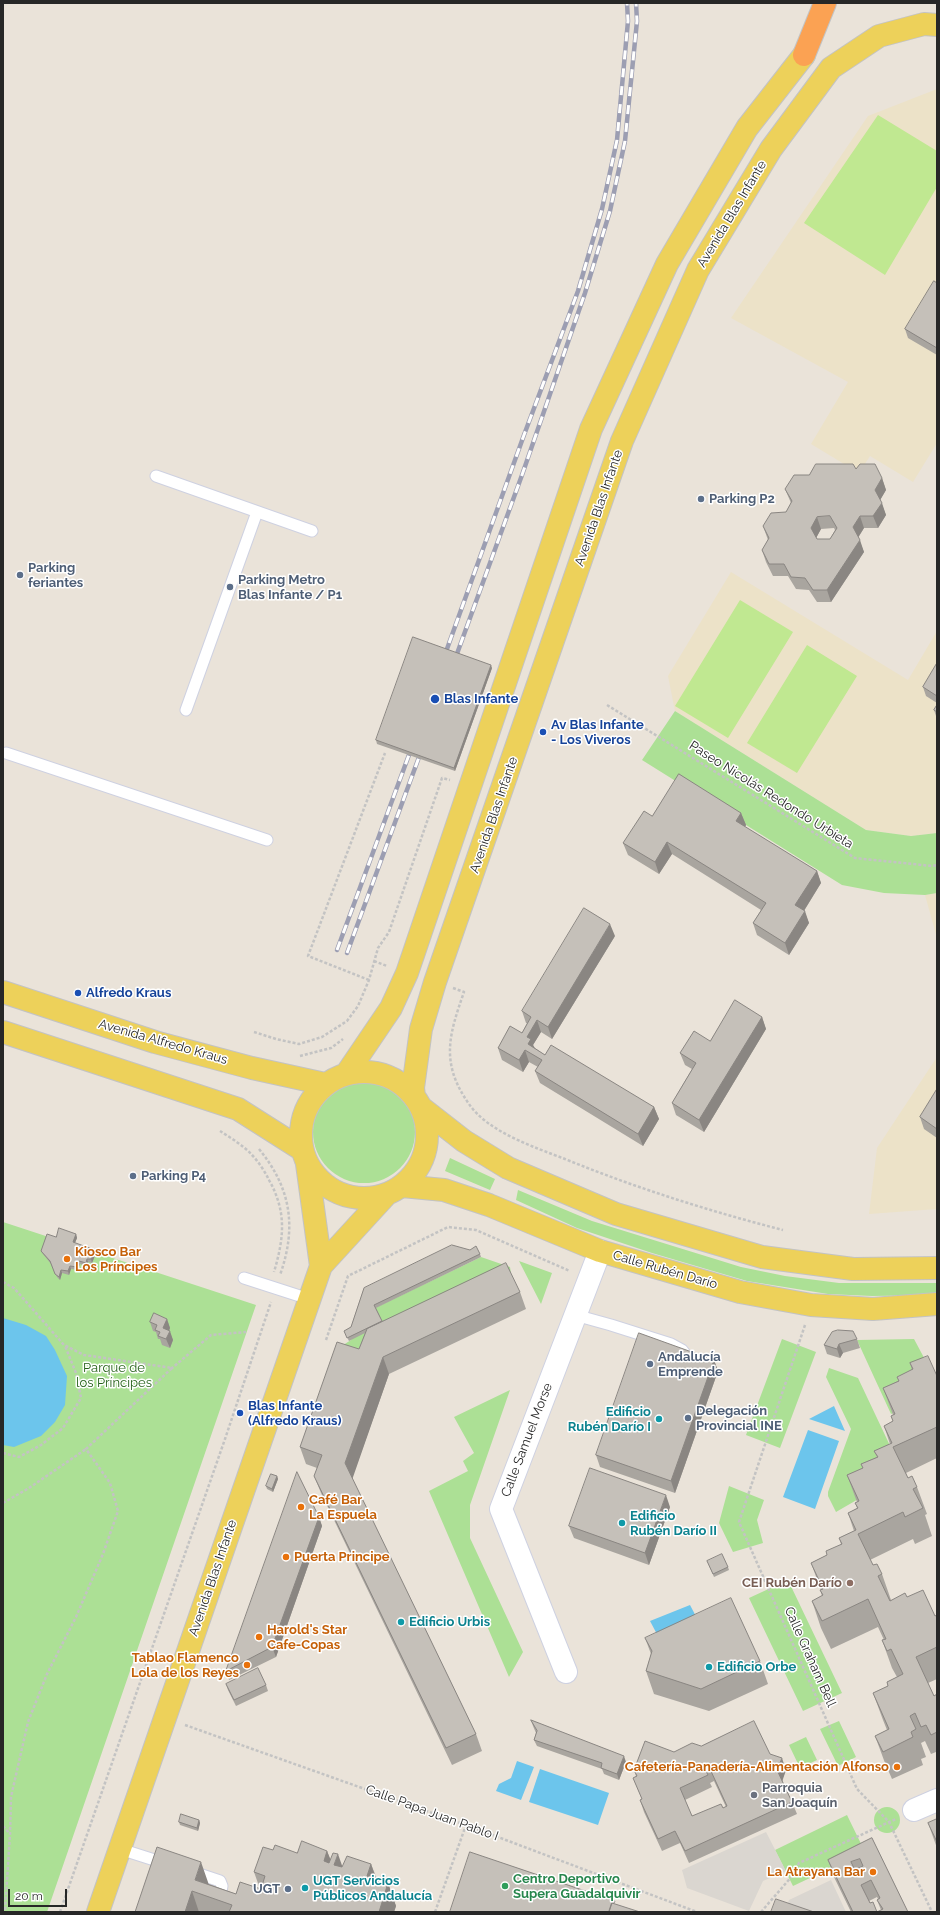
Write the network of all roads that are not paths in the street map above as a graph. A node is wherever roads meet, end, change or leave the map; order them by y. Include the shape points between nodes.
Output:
1 (825, 3) edge
2 (937, 25) edge
3 (804, 55) joint
4 (156, 476) dead end
5 (257, 512) junction
6 (312, 531) dead end
7 (186, 710) dead end
8 (6, 753) dead end
9 (267, 840) dead end
10 (3, 992) edge
11 (3, 1032) edge
12 (347, 1073) junction
13 (325, 1084) junction
14 (419, 1102) junction
15 (304, 1156) junction
16 (394, 1190) junction
17 (600, 1251) junction
18 (321, 1266) junction
19 (937, 1268) edge
20 (244, 1278) dead end
21 (310, 1299) junction
22 (937, 1304) edge
23 (575, 1315) junction
24 (684, 1359) edge
25 (566, 1672) dead end
26 (937, 1800) edge
27 (914, 1810) road end
28 (120, 1849) junction
29 (218, 1907) edge
30 (98, 1912) edge

1 - 3 highway
2 - 14 main road, Avenida Blas Infante via 924,24 879,36 831,68 771,149 698,270 622,441 435,982 421,1029 414,1088
3 - 12 main road via 747,128 667,264 591,429 407,973 391,1008
4 - 5 lane
5 - 6 lane
5 - 7 lane
8 - 9 lane
10 - 13 main road, Avenida Alfredo Kraus via 155,1042
11 - 15 main road via 238,1109
12 - 13 main road
12 - 14 main road via 365,1071 384,1074 401,1082
13 - 15 main road via 312,1097 304,1113 300,1131
14 - 16 main road via 428,1130 426,1151 417,1170
14 - 19 main road via 464,1141 508,1168 616,1214 762,1257 853,1269
15 - 16 main road via 318,1179 332,1190 349,1197 368,1199
15 - 18 main road
16 - 17 main road, Calle Rubén Darío via 444,1190 481,1202
16 - 18 main road
17 - 22 main road, Calle Rubén Darío via 740,1292 811,1305 873,1309
17 - 23 street, Calle Samuel Morse
18 - 21 main road, Avenida Blas Infante
20 - 21 lane
21 - 28 main road, Avenida Blas Infante
23 - 24 lane via 671,1344 682,1350 686,1356
23 - 25 street, Calle Samuel Morse via 500,1509
26 - 27 street
28 - 29 lane via 220,1881 222,1886
28 - 30 main road, Avenida Blas Infante

